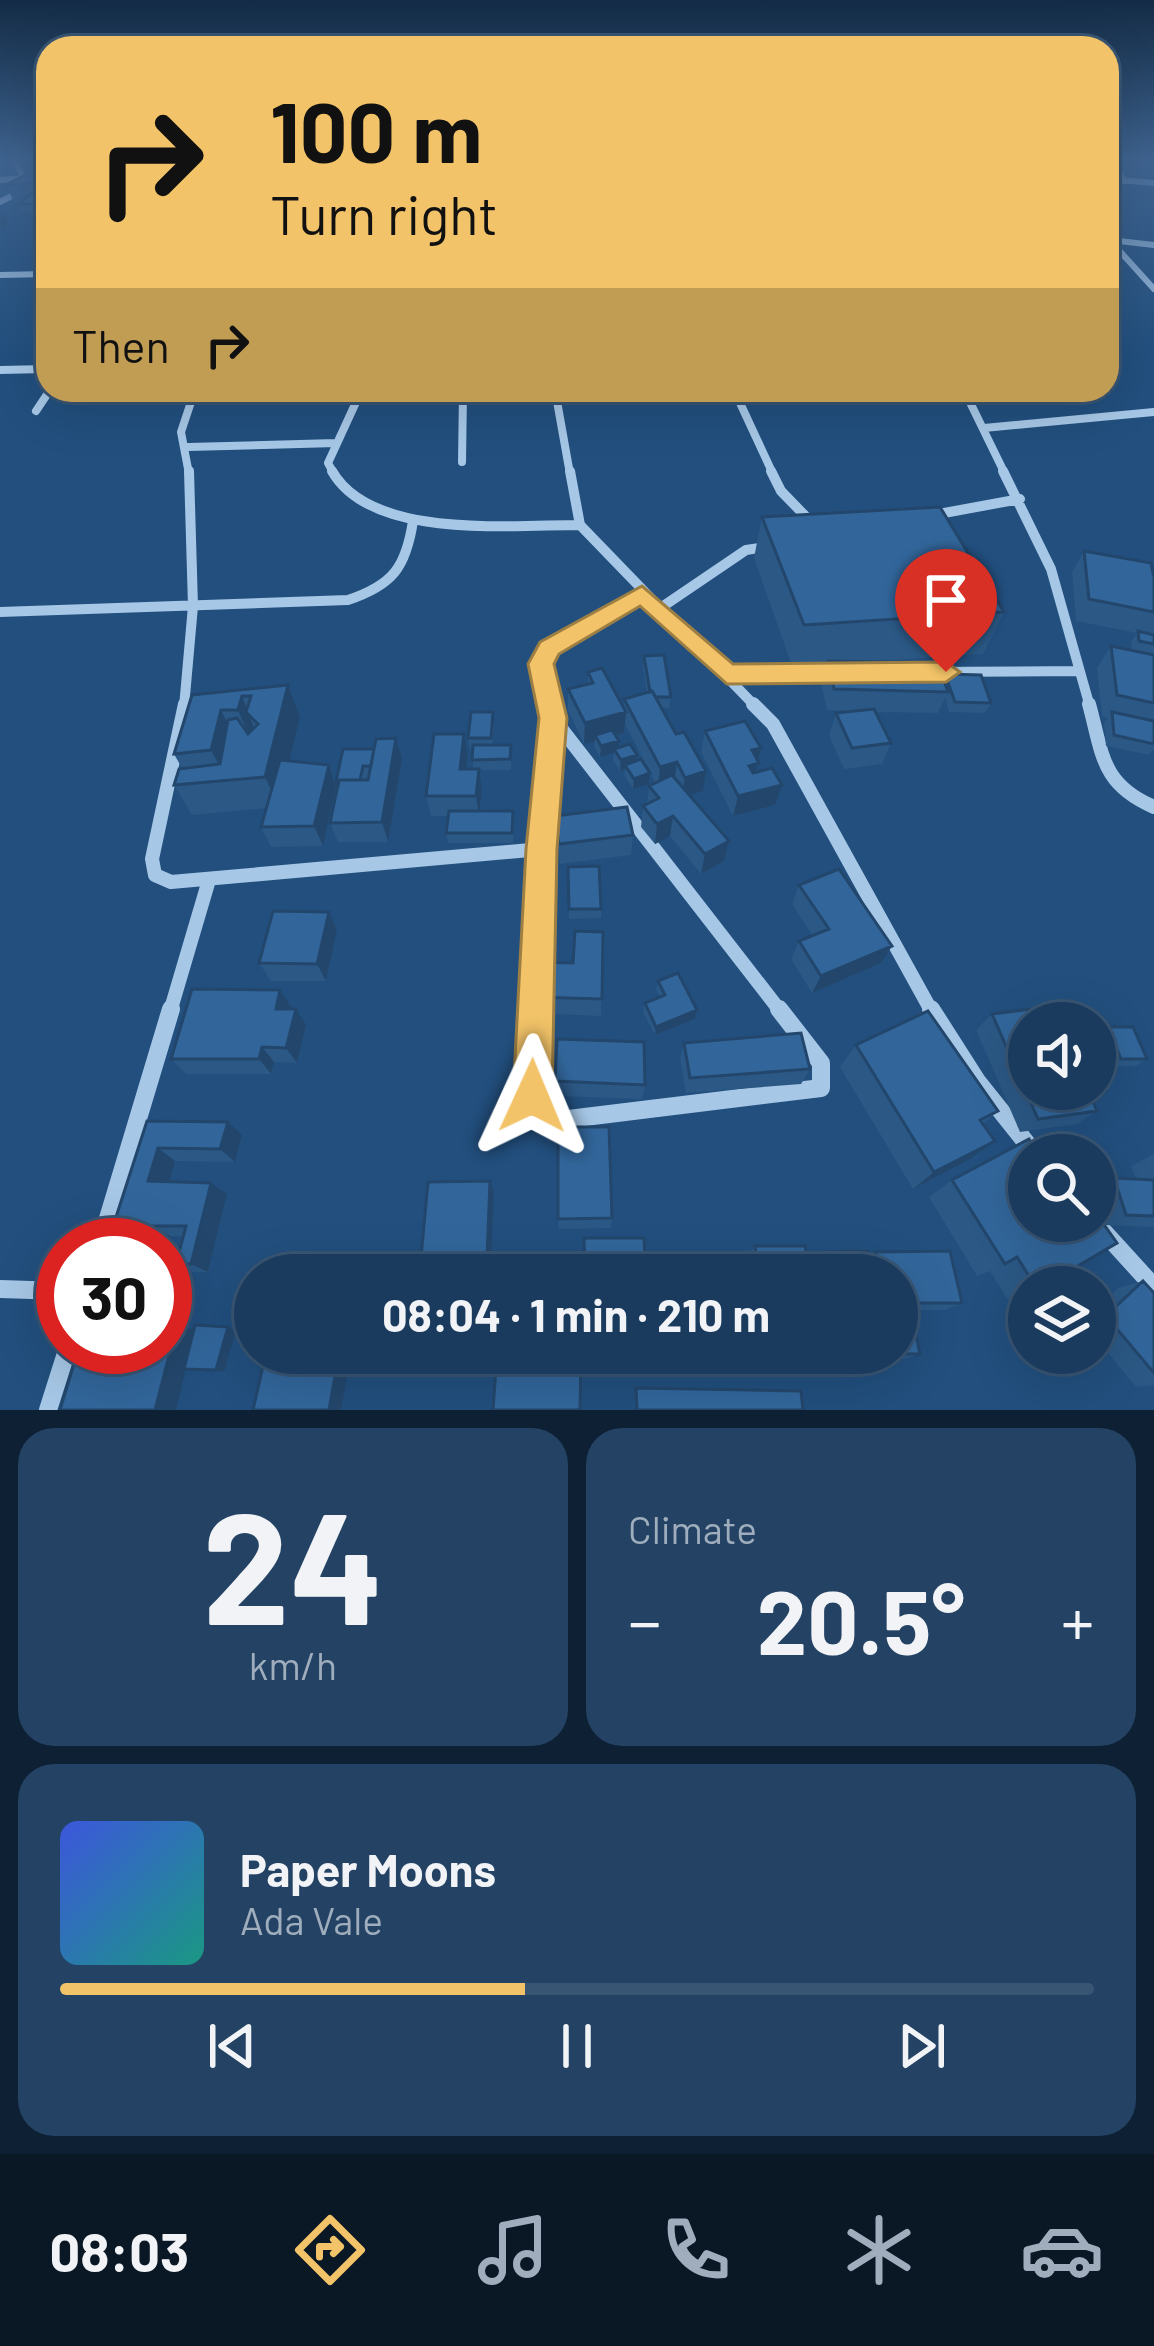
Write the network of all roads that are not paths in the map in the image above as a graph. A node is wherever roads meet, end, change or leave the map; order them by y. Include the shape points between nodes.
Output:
1 (1119, 240) edge
2 (1154, 245) edge
3 (1119, 250) edge
4 (36, 274) edge
5 (0, 275) edge
6 (1154, 289) edge
7 (36, 369) edge
8 (0, 370) edge
9 (42, 402) edge
10 (191, 402) edge
11 (356, 402) edge
12 (463, 402) edge
13 (558, 402) edge
14 (737, 402) edge
15 (971, 402) edge
16 (36, 411) dead end
17 (1154, 412) edge
18 (984, 428) junction
19 (337, 443) junction
20 (188, 447) junction
21 (463, 462) dead end
22 (1020, 499) junction
23 (927, 516) edge
24 (413, 521) junction
25 (580, 525) junction
26 (808, 540) edge
27 (786, 544) edge
28 (1051, 569) junction
29 (1071, 569) dead end
30 (642, 594) junction
31 (194, 606) junction
32 (659, 610) junction
33 (0, 612) edge
34 (1078, 671) junction
35 (914, 672) edge
36 (844, 673) edge
37 (727, 674) junction
38 (553, 718) junction
39 (1154, 807) edge
40 (541, 849) junction
41 (209, 880) junction
42 (1019, 1134) edge
43 (108, 1218) edge
44 (1113, 1242) edge
45 (1154, 1287) edge
46 (0, 1289) edge
47 (36, 1290) edge
48 (59, 1374) edge
49 (48, 1410) edge

1 - 2 street
3 - 6 street
4 - 5 street
7 - 8 street
9 - 16 street
10 - 20 street via 181,432
11 - 19 street
12 - 21 street
13 - 25 street
14 - 26 street via 781,490 823,535
15 - 18 street
17 - 18 street
18 - 22 street
19 - 20 street
19 - 24 street via 328,463 340,485
20 - 31 street
22 - 23 street
22 - 28 street
24 - 25 street
24 - 31 street via 406,567 370,594
25 - 30 street
27 - 32 street via 746,550
28 - 29 street
28 - 34 street
30 - 32 street
30 - 38 street via 549,648 541,680
31 - 33 street
31 - 41 street via 185,716 152,859 155,875 171,882
32 - 37 street
34 - 35 street
34 - 39 street via 1109,776 1124,794
36 - 37 street
37 - 42 street via 799,764 919,991
38 - 40 street
38 - 40 street via 821,1064 821,1088 552,1121 537,1116
40 - 41 street
41 - 43 street
44 - 45 street
46 - 47 street
48 - 49 street

